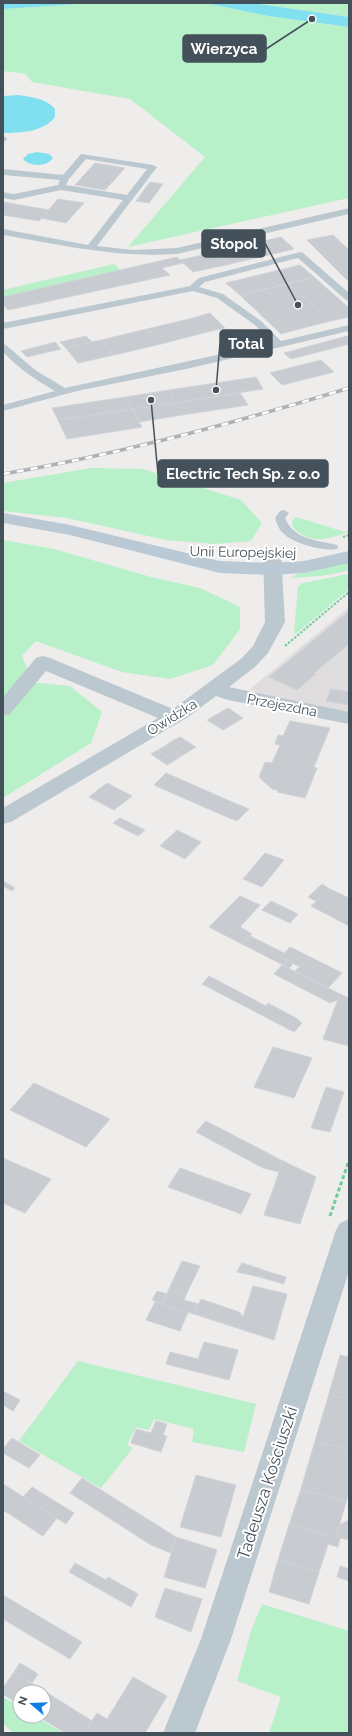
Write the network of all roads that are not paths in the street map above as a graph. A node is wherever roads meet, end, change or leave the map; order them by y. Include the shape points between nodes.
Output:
1 (3, 172) edge
2 (65, 178) junction
3 (61, 187) junction
4 (3, 195) edge
5 (129, 198) junction
6 (349, 212) edge
7 (3, 232) edge
8 (91, 247) junction
9 (193, 288) junction
10 (349, 298) edge
11 (3, 326) edge
12 (349, 328) edge
13 (278, 344) junction
14 (3, 347) edge
15 (63, 391) junction
16 (3, 408) edge
17 (284, 513) dead end
18 (3, 518) edge
19 (341, 545) edge
20 (349, 557) edge
21 (272, 562) junction
22 (216, 688) junction
23 (3, 710) edge
24 (174, 717) junction
25 (349, 718) edge
26 (3, 817) edge
27 (349, 1230) edge
28 (179, 1733) edge

1 - 2 lane
2 - 3 lane
2 - 5 lane via 84,156 153,167
3 - 4 lane via 14,197
3 - 5 lane
5 - 8 lane
6 - 8 lane via 177,251 152,254
7 - 8 lane
9 - 10 lane via 202,280 300,255
9 - 11 lane
9 - 13 lane via 220,296 258,323
12 - 13 lane
13 - 15 lane
14 - 15 lane via 17,362
15 - 16 lane
17 - 19 lane via 280,518 282,524 300,540 314,544
18 - 21 main road, Unii Europejskiej via 70,530 220,567
19 - 21 main road, Unii Europejskiej
20 - 21 main road via 304,567
21 - 22 street, Owidzka via 275,622 261,649
22 - 24 street, Owidzka
22 - 25 street, Przejezdna via 228,694
23 - 24 street via 44,662
24 - 26 street, Owidzka
27 - 28 street, Tadeusza Kościuszki via 216,1640

